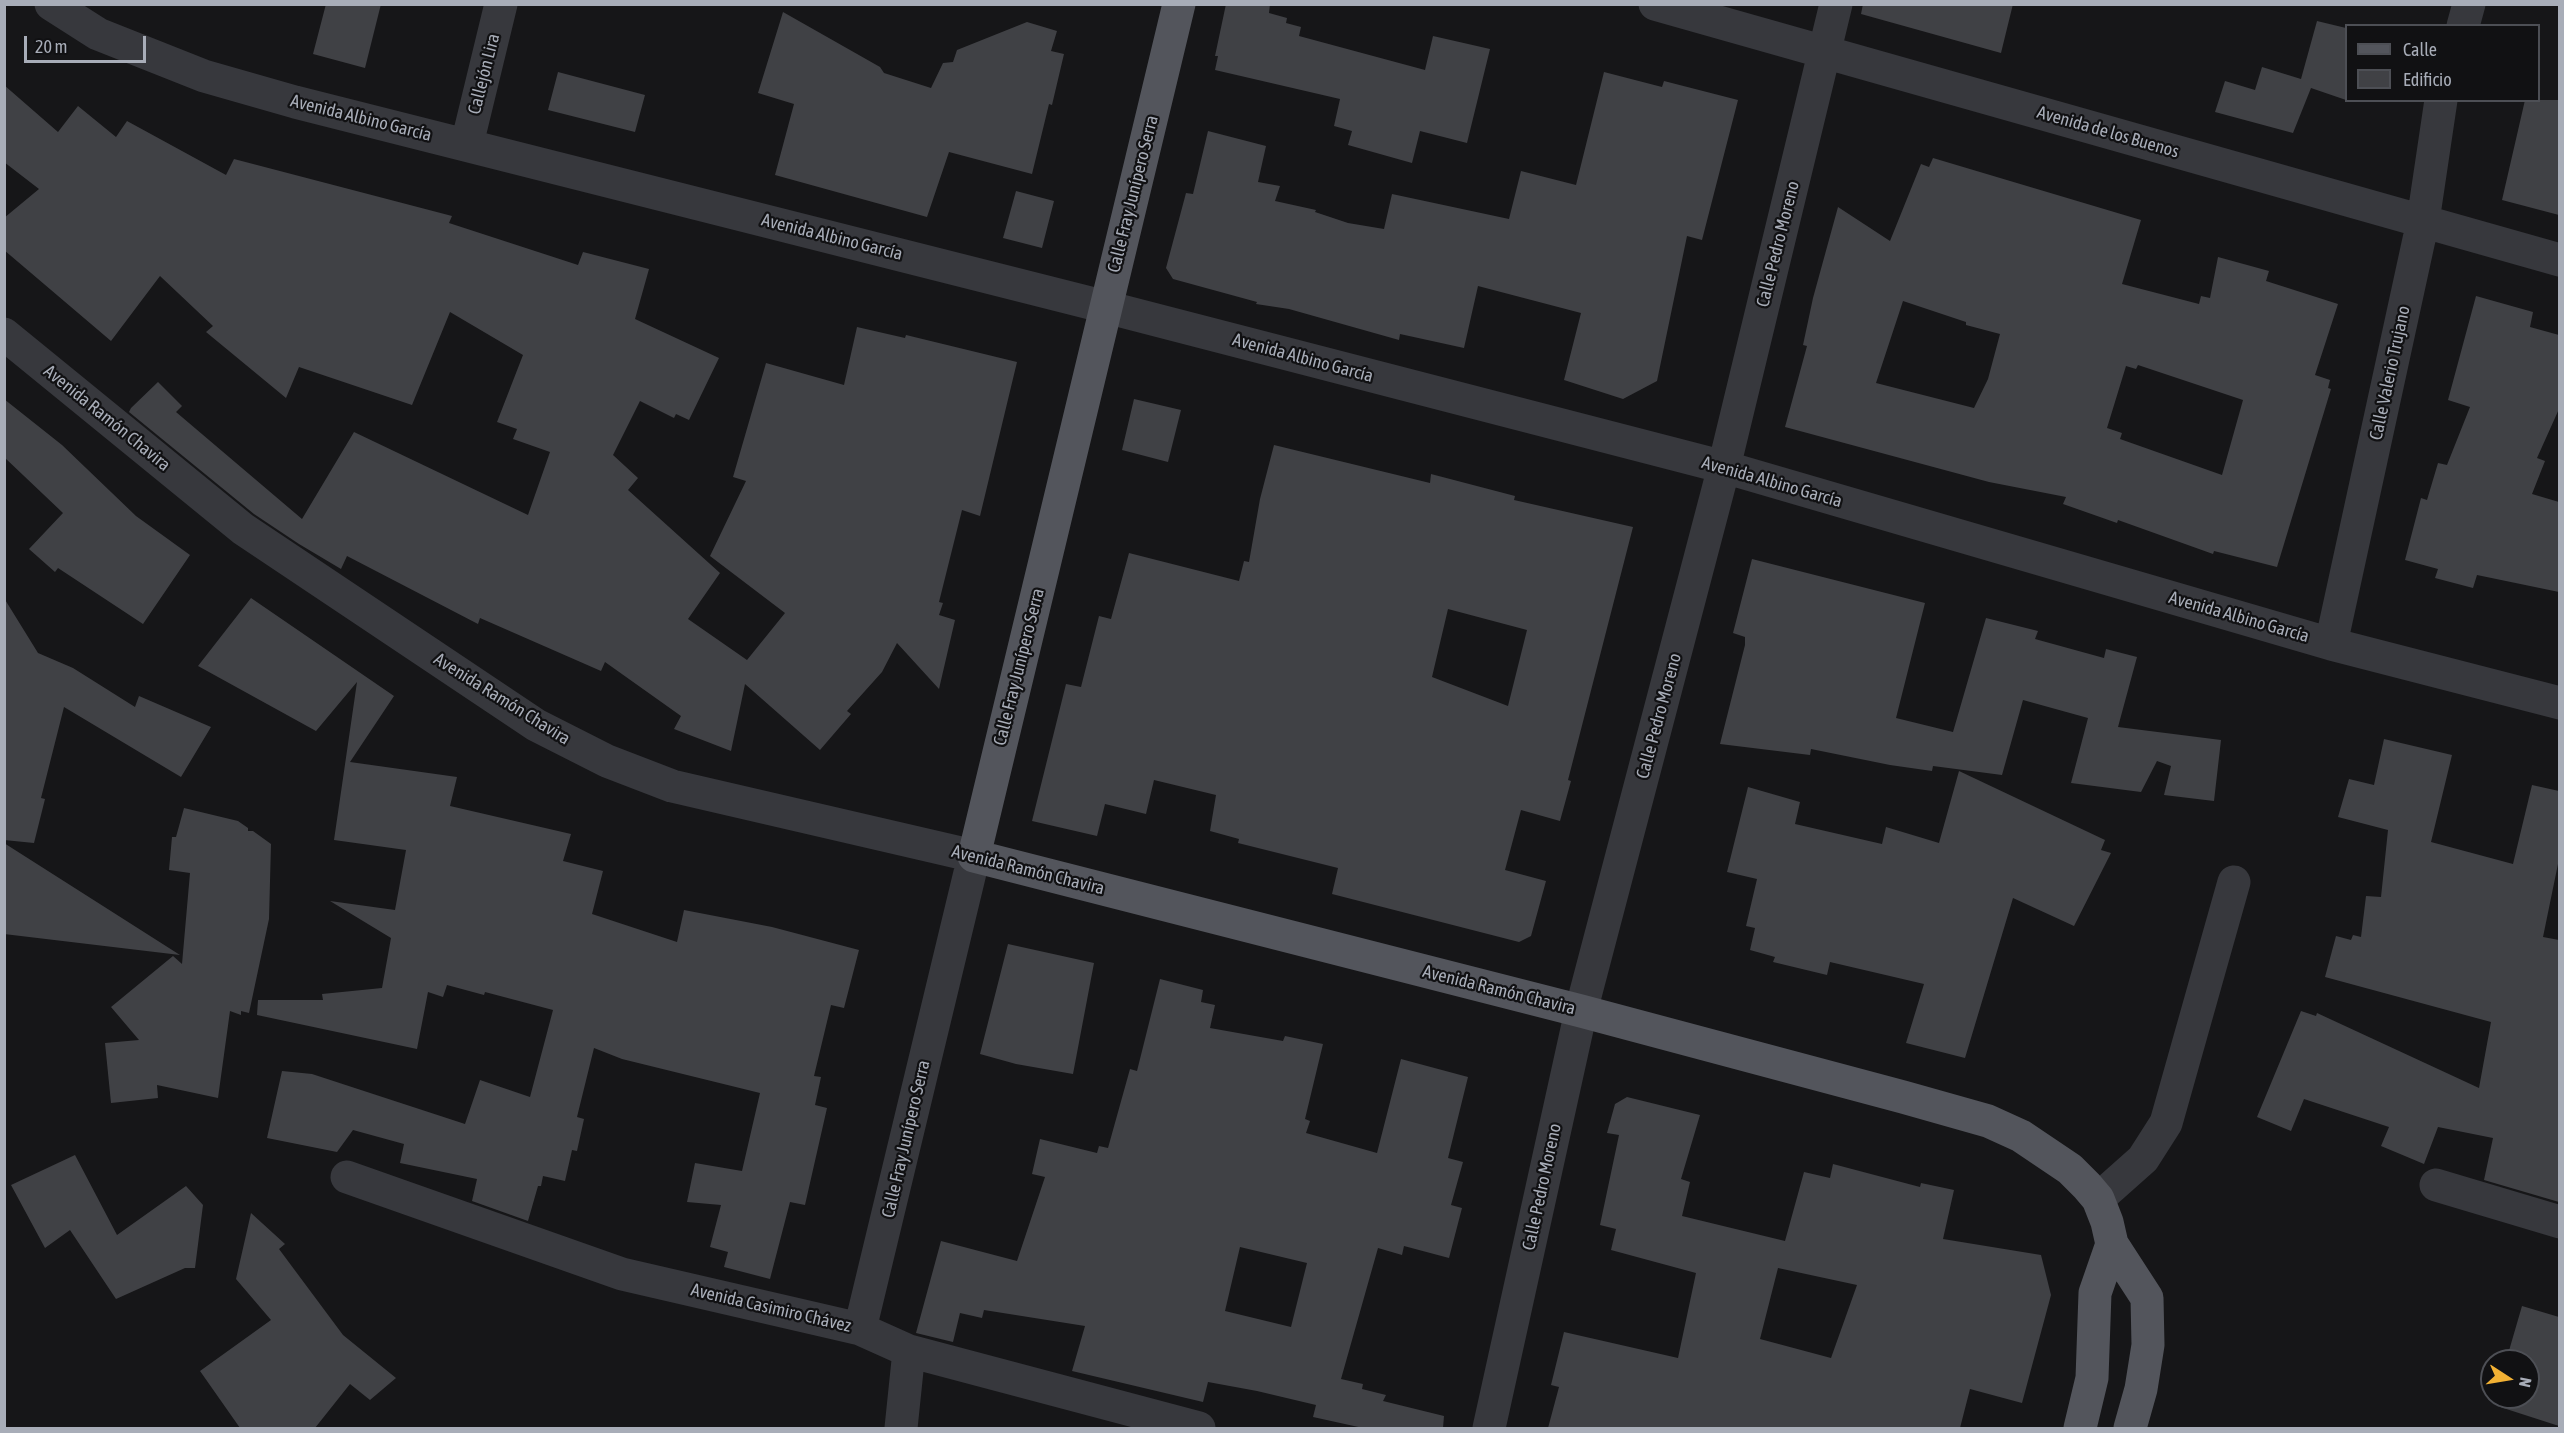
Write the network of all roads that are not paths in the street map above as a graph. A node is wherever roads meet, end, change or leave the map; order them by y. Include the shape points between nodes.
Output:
1 (51, 4) edge
2 (501, 4) edge
3 (1179, 4) edge
4 (1655, 4) edge
5 (1836, 4) edge
6 (2469, 4) edge
7 (2464, 24) edge
8 (1825, 51) junction
9 (2441, 102) edge
10 (467, 144) junction
11 (2423, 221) junction
12 (2559, 260) edge
13 (1106, 307) junction
14 (4, 334) edge
15 (1724, 467) junction
16 (2331, 644) junction
17 (2559, 703) edge
18 (974, 856) junction
19 (2234, 882) dead end
20 (1581, 1011) junction
21 (347, 1177) dead end
22 (2436, 1185) dead end
23 (2098, 1199) junction
24 (2559, 1222) edge
25 (2112, 1244) junction
26 (860, 1329) junction
27 (909, 1351) junction
28 (901, 1428) edge
29 (1199, 1428) edge
30 (1489, 1428) edge
31 (2080, 1428) edge
32 (2130, 1428) edge

1 - 10 street, Avenida Albino García via 98,34 204,76
2 - 10 street, Callejón Lira
3 - 13 main road, Calle Fray Junípero Serra
4 - 8 street, Avenida de los Buenos
5 - 8 street, Calle Pedro Moreno
6 - 7 street
8 - 11 street, Avenida de los Buenos
8 - 15 street, Calle Pedro Moreno
9 - 11 street, Calle Valerio Trujano
10 - 13 street, Avenida Albino García
11 - 12 street, Avenida de los Buenos
11 - 16 street, Calle Valerio Trujano
13 - 15 street, Avenida Albino García
13 - 18 main road, Calle Fray Junípero Serra
14 - 18 street, Avenida Ramón Chavira via 243,529 536,725 607,761 672,786
15 - 16 street, Avenida Albino García
15 - 20 street, Calle Pedro Moreno
16 - 17 street, Avenida Albino García
18 - 20 main road, Avenida Ramón Chavira
18 - 26 street, Calle Fray Junípero Serra
19 - 23 street via 2166,1123 2143,1158
20 - 23 main road, Avenida Ramón Chavira via 1988,1121 2021,1136 2056,1159
20 - 30 street, Calle Pedro Moreno
21 - 26 street, Avenida Casimiro Chávez via 622,1274
22 - 24 street
23 - 25 main road, Avenida Ramón Chavira
25 - 31 main road via 2096,1293 2092,1378
25 - 32 main road via 2147,1298 2148,1345
26 - 27 street, Avenida Casimiro Chávez
27 - 28 street
27 - 29 street, Avenida Casimiro Chávez

